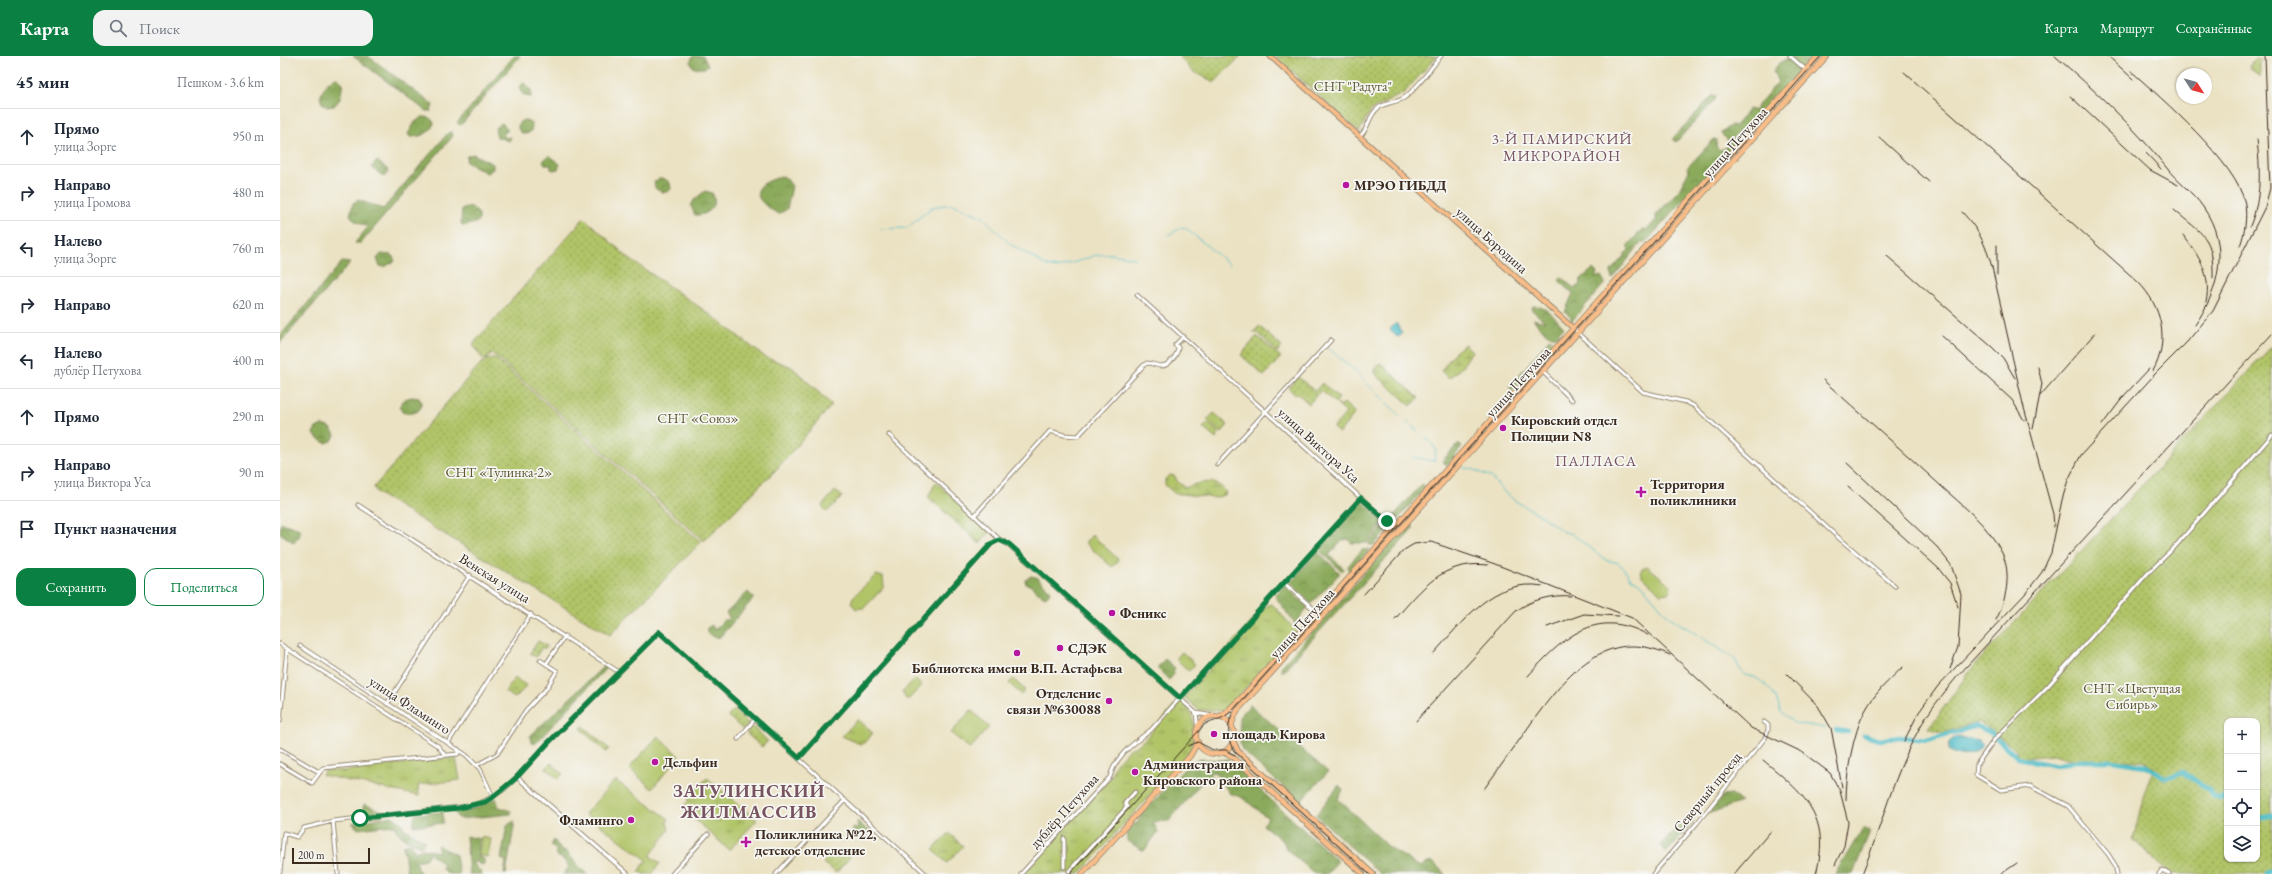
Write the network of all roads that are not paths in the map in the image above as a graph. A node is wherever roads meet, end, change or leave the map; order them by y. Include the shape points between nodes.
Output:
1 (1270, 56) edge
2 (1440, 56) edge
3 (1790, 56) edge
4 (1818, 56) edge
5 (1827, 56) edge
6 (1806, 70) junction
7 (1360, 136) junction
8 (1137, 295) dead end
9 (1573, 328) junction
10 (1578, 333) junction
11 (1183, 337) junction
12 (1331, 340) dead end
13 (1543, 372) junction
14 (1572, 400) dead end
15 (1265, 410) junction
16 (889, 435) dead end
17 (2272, 435) edge
18 (1217, 465) dead end
19 (1361, 498) junction
20 (358, 505) dead end
21 (975, 515) junction
22 (1394, 528) junction
23 (1000, 540) junction
24 (470, 575) junction
25 (1284, 583) junction
26 (1895, 586) dead end
27 (1317, 612) junction
28 (531, 614) junction
29 (565, 636) junction
30 (280, 644) edge
31 (300, 646) dead end
32 (286, 649) junction
33 (540, 660) dead end
34 (546, 664) junction
35 (619, 672) junction
36 (1180, 698) junction
37 (387, 704) junction
38 (1196, 713) junction
39 (1215, 716) junction
40 (755, 719) junction
41 (280, 721) edge
42 (1764, 722) dead end
43 (1232, 726) junction
44 (1198, 730) junction
45 (738, 739) dead end
46 (1233, 740) junction
47 (1198, 742) junction
48 (448, 743) junction
49 (280, 749) edge
50 (458, 749) junction
51 (1206, 752) junction
52 (1222, 752) junction
53 (446, 755) junction
54 (1190, 756) junction
55 (799, 758) junction
56 (280, 764) edge
57 (477, 765) junction
58 (319, 772) junction
59 (517, 777) junction
60 (1272, 783) junction
61 (1268, 788) junction
62 (1135, 792) dead end
63 (493, 797) junction
64 (1288, 797) junction
65 (845, 800) junction
66 (1283, 802) junction
67 (1305, 812) junction
68 (1301, 818) junction
69 (333, 822) junction
70 (708, 834) dead end
71 (1064, 838) dead end
72 (1064, 867) dead end
73 (1068, 871) dead end
74 (280, 872) edge
75 (338, 874) edge
76 (628, 874) edge
77 (672, 874) edge
78 (776, 874) edge
79 (926, 874) edge
80 (1021, 874) edge
81 (1082, 874) edge
82 (1363, 874) edge
83 (1373, 874) edge
84 (1653, 874) edge
85 (2117, 874) edge
86 (2159, 874) edge
87 (2169, 874) edge

1 - 7 main road, улица Бородина
2 - 7 street via 1403,98 1387,103 1372,114
3 - 6 street
4 - 6 highway, улица Петухова
5 - 10 highway, улица Петухова
6 - 9 highway, улица Петухова
7 - 9 main road, улица Бородина
8 - 11 street, улица Виктора Уса
9 - 10 street
9 - 22 highway, улица Петухова
10 - 13 highway, улица Петухова
10 - 26 street via 1643,392 1694,406
11 - 15 street, улица Виктора Уса
11 - 21 street via 1175,345 1178,347 1177,352 1166,364 1144,365 1078,436 1064,436 1050,431
12 - 15 street
13 - 14 street
13 - 43 highway, улица Петухова via 1237,711
15 - 18 street
15 - 19 street, улица Виктора Уса
16 - 21 street
17 - 85 street via 2173,549 2148,573 2048,686 1994,740 1977,764 1976,775 2001,790 2030,786 2068,806 2108,854 2115,864
19 - 22 street, улица Виктора Уса
19 - 25 street, дублёр Петухова
20 - 24 street, Венская улица
21 - 23 street
22 - 27 highway, улица Петухова
23 - 36 street via 1009,544
23 - 55 street via 991,544
24 - 28 street, Венская улица
24 - 37 street
25 - 27 street
25 - 36 street, дублёр Петухова
27 - 39 highway, улица Петухова via 1233,706 1224,714
28 - 29 street, Венская улица
28 - 48 street
29 - 34 street
29 - 35 street, Венская улица
30 - 32 street
31 - 37 street, улица Фламинго
32 - 41 street
32 - 53 street via 438,746
33 - 34 street
34 - 57 street via 557,671 546,689 526,710 497,754
35 - 40 street via 659,632
35 - 59 street
36 - 38 street
36 - 80 street, дублёр Петухова via 1151,730 1126,750 1113,765 1110,777
37 - 48 street, улица Фламинго
38 - 39 street
38 - 44 street
39 - 43 highway
39 - 44 highway via 1202,721
40 - 45 street
40 - 55 street
42 - 84 street, Северный проезд via 1768,725 1765,738
43 - 46 highway
44 - 47 highway
46 - 52 highway
46 - 60 main road via 1238,751
47 - 51 highway
47 - 54 highway
48 - 50 street, улица Фламинго
49 - 58 street
50 - 53 street via 458,754
50 - 57 street, улица Фламинго
51 - 52 highway
51 - 54 highway
52 - 61 main road via 1233,757
53 - 58 street via 323,768
54 - 81 highway
55 - 65 street
56 - 58 street via 312,783
57 - 63 street, улица Фламинго
59 - 63 street
59 - 76 street
60 - 61 main road
60 - 64 main road
61 - 66 main road
62 - 73 street via 1125,803 1127,807
63 - 69 street via 485,802 459,808
64 - 66 main road
64 - 67 main road
65 - 78 street
65 - 79 street
66 - 68 main road
67 - 68 main road
67 - 83 main road
68 - 82 main road
69 - 74 street via 304,828 297,837 284,833
69 - 75 street
70 - 77 street
71 - 72 street
86 - 87 street via 2162,870

